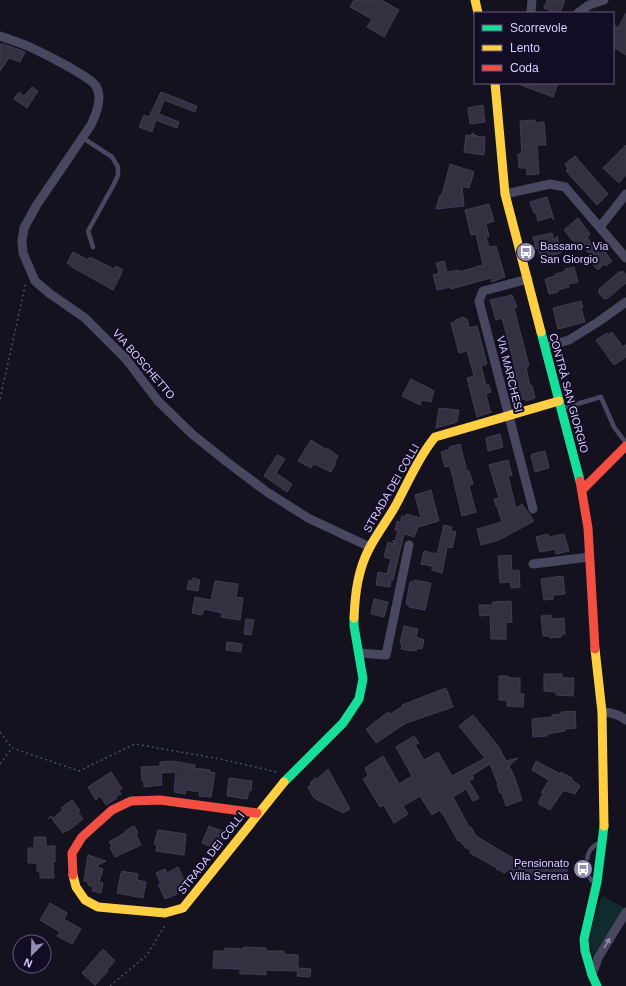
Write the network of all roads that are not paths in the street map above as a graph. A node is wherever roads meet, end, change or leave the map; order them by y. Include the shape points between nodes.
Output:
1 (475, 0) edge
2 (532, 0) edge
3 (604, 0) edge
4 (478, 12) edge
5 (532, 12) edge
6 (579, 12) edge
7 (0, 36) edge
8 (495, 84) edge
9 (83, 138) junction
10 (506, 194) junction
11 (626, 194) edge
12 (600, 227) junction
13 (93, 248) dead end
14 (626, 258) edge
15 (528, 279) junction
16 (626, 302) edge
17 (545, 347) junction
18 (560, 405) junction
19 (508, 416) junction
20 (626, 444) edge
21 (582, 490) junction
22 (533, 509) dead end
23 (409, 545) dead end
24 (370, 547) junction
25 (589, 557) junction
26 (533, 564) dead end
27 (359, 653) junction
28 (602, 712) junction
29 (626, 720) edge
30 (257, 813) junction
31 (603, 842) junction
32 (597, 882) junction
33 (626, 912) edge
34 (592, 975) junction
35 (597, 986) edge

1 - 4 street
2 - 5 street
3 - 6 street via 589,5
7 - 9 street, VIA BOSCHETTO via 31,48 84,76 96,86 99,96 98,110
8 - 10 street, CONTRÀ SAN GIORGIO
9 - 13 lane via 112,157 118,167 114,184 88,231
9 - 24 street, VIA BOSCHETTO via 36,206 24,228 23,253 35,281 85,318 108,340 158,401 192,434 267,492 308,518
10 - 12 street via 550,184 565,187
10 - 15 street, CONTRÀ SAN GIORGIO
11 - 12 street
12 - 14 street
15 - 17 street, CONTRÀ SAN GIORGIO
15 - 19 street, VIA MARCHESI via 483,291 479,301
16 - 17 street via 569,340
17 - 18 street, CONTRÀ SAN GIORGIO
18 - 19 street, STRADA DEI COLLI
18 - 20 lane via 601,397 614,428
18 - 21 street, CONTRÀ SAN GIORGIO
19 - 22 street, VIA MARCHESI
19 - 24 street, STRADA DEI COLLI via 435,437
20 - 21 street
21 - 25 street, CONTRÀ SAN GIORGIO via 588,528
23 - 27 street via 386,655
24 - 27 street, STRADA DEI COLLI via 360,571 355,595 354,626
25 - 26 street
25 - 28 street, CONTRÀ SAN GIORGIO via 595,655
27 - 30 street, STRADA DEI COLLI via 363,679 359,699 343,723 289,775
28 - 29 street
28 - 31 street, CONTRÀ SAN GIORGIO via 605,819
30 - 30 street, STRADA DEI COLLI via 160,800 131,801 112,810 82,837 72,853 76,887 85,900 98,907 165,913 183,908
31 - 32 street, CONTRÀ SAN GIORGIO
31 - 32 lane via 588,852 585,871
32 - 34 street, CONTRÀ SAN GIORGIO via 584,939
34 -> 33 street via 598,958
34 - 35 street, CONTRÀ SAN GIORGIO

